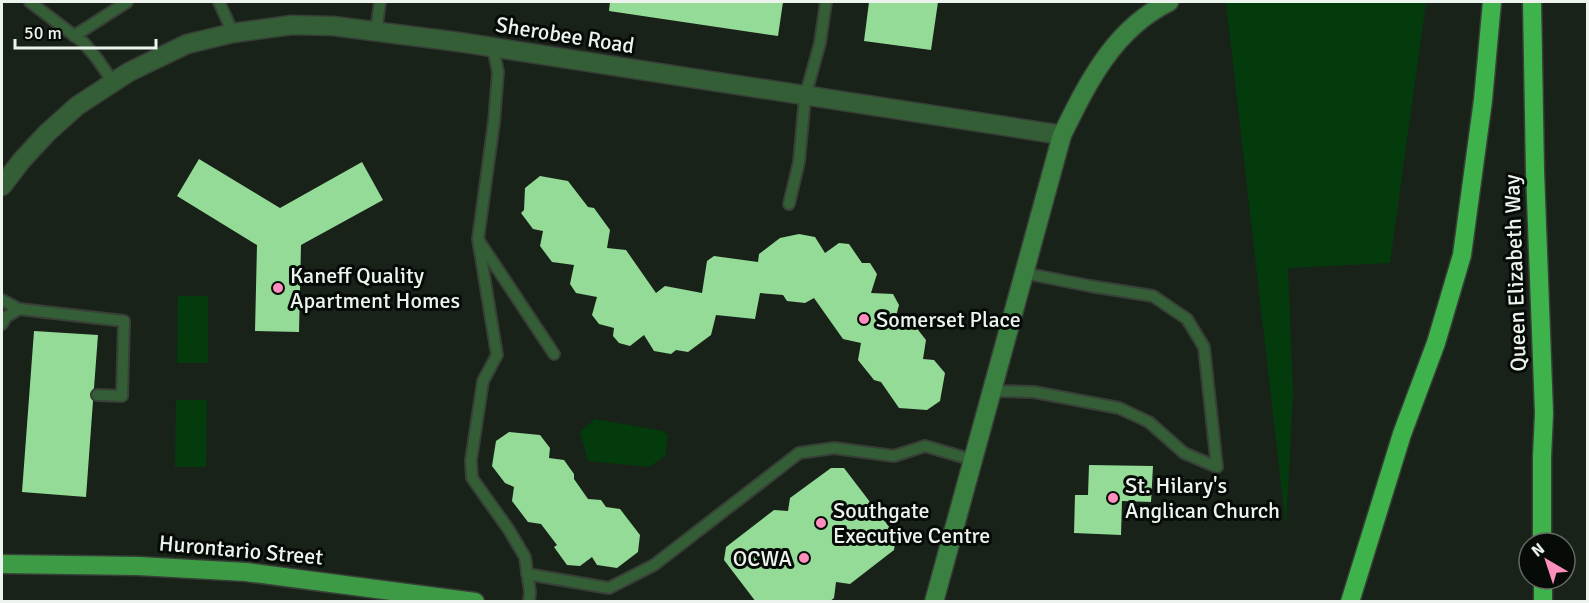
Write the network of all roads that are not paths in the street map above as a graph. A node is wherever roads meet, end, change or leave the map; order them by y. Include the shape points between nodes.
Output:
1 (30, 2) edge
2 (128, 2) edge
3 (219, 2) edge
4 (380, 2) edge
5 (826, 2) edge
6 (1169, 2) edge
7 (1492, 2) edge
8 (1532, 2) edge
9 (376, 31) junction
10 (233, 33) junction
11 (74, 36) junction
12 (493, 48) junction
13 (113, 82) junction
14 (805, 97) junction
15 (1062, 135) junction
16 (2, 186) edge
17 (789, 204) dead end
18 (478, 239) junction
19 (1024, 273) junction
20 (2, 300) edge
21 (19, 309) junction
22 (2, 324) edge
23 (554, 354) dead end
24 (993, 390) junction
25 (97, 395) dead end
26 (973, 460) junction
27 (1542, 531) edge
28 (2, 564) edge
29 (527, 574) junction
30 (475, 602) edge
31 (529, 602) edge
32 (934, 602) edge
33 (1350, 602) edge

1 - 11 lane
2 - 11 lane
3 - 10 lane
4 - 9 lane
5 - 14 lane
6 - 15 street via 1127,32 1096,69
7 - 33 highway via 1462,255
8 - 27 highway, Queen Elizabeth Way via 1544,414
9 - 10 street, Sherobee Road via 292,25
9 - 12 street, Sherobee Road
10 - 13 street, Sherobee Road via 187,44
11 - 13 lane via 84,43
12 - 14 street, Sherobee Road
12 - 18 lane via 498,72
13 - 16 street, Sherobee Road via 77,106 47,133
14 - 15 street, Sherobee Road
14 - 17 lane via 799,162
15 - 19 street
18 - 23 lane
18 - 29 lane via 497,355 483,381 471,460 472,478 525,557
19 - 24 street
19 - 24 lane via 1153,296 1187,319 1204,347 1217,467 1184,453 1149,422 1119,408 1034,392
20 - 21 lane
21 - 22 lane
21 - 25 lane via 124,321 122,396
24 - 26 street
26 - 29 lane via 925,446 894,456 834,448 799,453 654,565 609,588
26 - 32 street
28 - 30 main road, Hurontario Street via 246,572
29 - 31 lane

